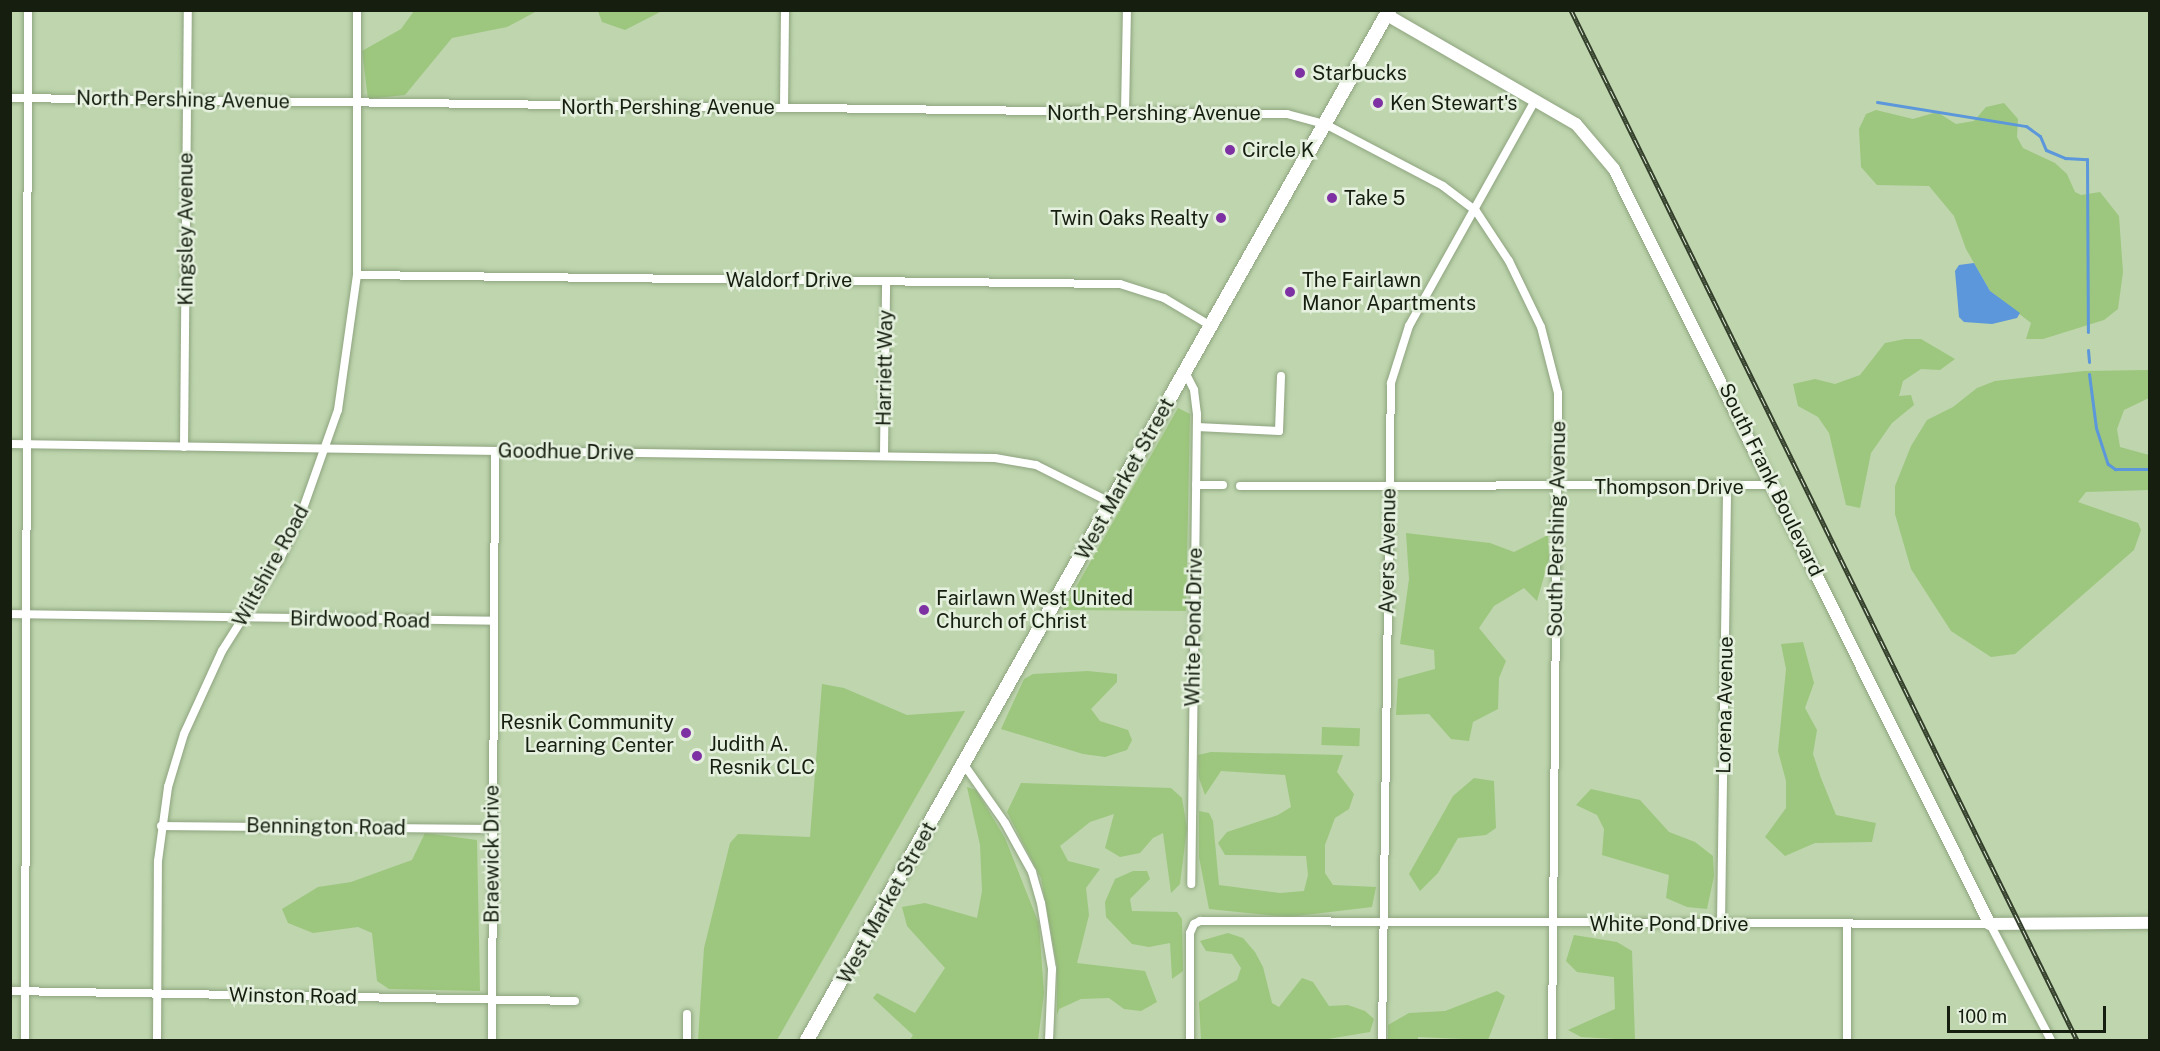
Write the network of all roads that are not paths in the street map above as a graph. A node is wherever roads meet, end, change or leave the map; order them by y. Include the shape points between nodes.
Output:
1 (28, 10) edge
2 (188, 10) edge
3 (357, 10) edge
4 (785, 10) edge
5 (1127, 10) edge
6 (1388, 13) edge
7 (10, 98) edge
8 (27, 98) junction
9 (1536, 99) junction
10 (187, 101) junction
11 (356, 103) junction
12 (784, 108) junction
13 (1125, 112) junction
14 (1325, 124) junction
15 (1476, 211) junction
16 (357, 275) junction
17 (886, 282) junction
18 (1211, 326) junction
19 (1185, 372) junction
20 (1281, 376) dead end
21 (1197, 427) junction
22 (10, 444) edge
23 (27, 444) junction
24 (184, 447) junction
25 (327, 450) junction
26 (495, 451) junction
27 (884, 455) junction
28 (1196, 485) junction
29 (1223, 485) dead end
30 (1774, 485) junction
31 (1240, 486) dead end
32 (1558, 487) junction
33 (1726, 487) junction
34 (1389, 488) junction
35 (1112, 503) junction
36 (10, 614) edge
37 (26, 615) junction
38 (244, 618) junction
39 (493, 621) junction
40 (965, 766) junction
41 (161, 826) junction
42 (492, 829) junction
43 (1191, 884) dead end
44 (1383, 922) junction
45 (1552, 923) junction
46 (1721, 923) junction
47 (1990, 924) junction
48 (2150, 924) edge
49 (1847, 925) junction
50 (10, 991) edge
51 (26, 991) junction
52 (157, 994) junction
53 (492, 999) junction
54 (575, 1001) dead end
55 (687, 1014) dead end
56 (26, 1041) edge
57 (157, 1041) edge
58 (492, 1041) edge
59 (687, 1041) edge
60 (807, 1041) edge
61 (1049, 1041) edge
62 (1190, 1041) edge
63 (1382, 1041) edge
64 (1552, 1041) edge
65 (1847, 1041) edge
66 (2051, 1041) edge

1 - 8 street
2 - 10 street, Kingsley Avenue
3 - 11 street, Wiltshire Road
4 - 12 street
5 - 13 street
6 - 9 street, South Frank Boulevard
6 - 14 main road, West Market Street
7 - 8 street, North Pershing Avenue
8 - 10 street, North Pershing Avenue
8 - 23 street
9 - 15 street, Ayers Avenue
9 - 30 street, South Frank Boulevard via 1576,124 1614,169
10 - 11 street, North Pershing Avenue
10 - 24 street, Kingsley Avenue
11 - 12 street, North Pershing Avenue
11 - 16 street, Wiltshire Road
12 - 13 street, North Pershing Avenue
13 - 14 street, North Pershing Avenue via 1287,114
14 - 15 street, South Pershing Avenue via 1430,178
14 - 18 main road, West Market Street
15 - 32 street, South Pershing Avenue via 1509,261 1550,352 1558,393
15 - 34 street, Ayers Avenue via 1409,326 1394,367 1389,400
16 - 17 street, Waldorf Drive
16 - 25 street, Wiltshire Road via 345,372
17 - 18 street, Waldorf Drive via 1120,284 1164,298
17 - 27 street, Harriett Way
18 - 19 main road, West Market Street
19 - 21 street, White Pond Drive via 1194,390
19 - 35 main road, West Market Street
20 - 21 street via 1279,431
21 - 28 street, White Pond Drive
22 - 23 street, Goodhue Drive
23 - 24 street, Goodhue Drive
23 - 37 street
24 - 25 street, Goodhue Drive
25 - 26 street, Goodhue Drive
25 - 38 street, Wiltshire Road via 299,520
26 - 27 street, Goodhue Drive
26 - 39 street, Braewick Drive
27 - 35 street, Goodhue Drive via 1019,460 1048,470
28 - 29 street
28 - 43 street, White Pond Drive
30 - 33 street, Thompson Drive
30 - 47 street, South Frank Boulevard
31 - 34 street, Thompson Drive
32 - 33 street, Thompson Drive
32 - 34 street, Thompson Drive
32 - 45 street, South Pershing Avenue
33 - 46 street, Lorena Avenue
34 - 44 street, Ayers Avenue
35 - 40 main road, West Market Street
36 - 37 street, Birdwood Road
37 - 38 street, Birdwood Road
37 - 51 street
38 - 39 street, Birdwood Road
38 - 41 street, Wiltshire Road via 196,700 168,787
39 - 42 street, Braewick Drive
40 - 60 main road, West Market Street
40 - 61 street via 1005,823 1035,882 1050,953
41 - 42 street, Bennington Road
41 - 52 street, Wiltshire Road
42 - 53 street, Braewick Drive
44 - 45 street, White Pond Drive
44 - 62 street, White Pond Drive via 1200,921 1191,927
44 - 63 street, Ayers Avenue
45 - 46 street, White Pond Drive
45 - 64 street, South Pershing Avenue
46 - 49 street, White Pond Drive
47 - 48 street, White Pond Drive
47 - 49 street, White Pond Drive
47 - 66 street, South Frank Boulevard
49 - 65 street
50 - 51 street, Winston Road
51 - 52 street, Winston Road
51 - 56 street
52 - 53 street, Winston Road
52 - 57 street, Wiltshire Road
53 - 54 street, Winston Road
53 - 58 street, Braewick Drive
55 - 59 street

